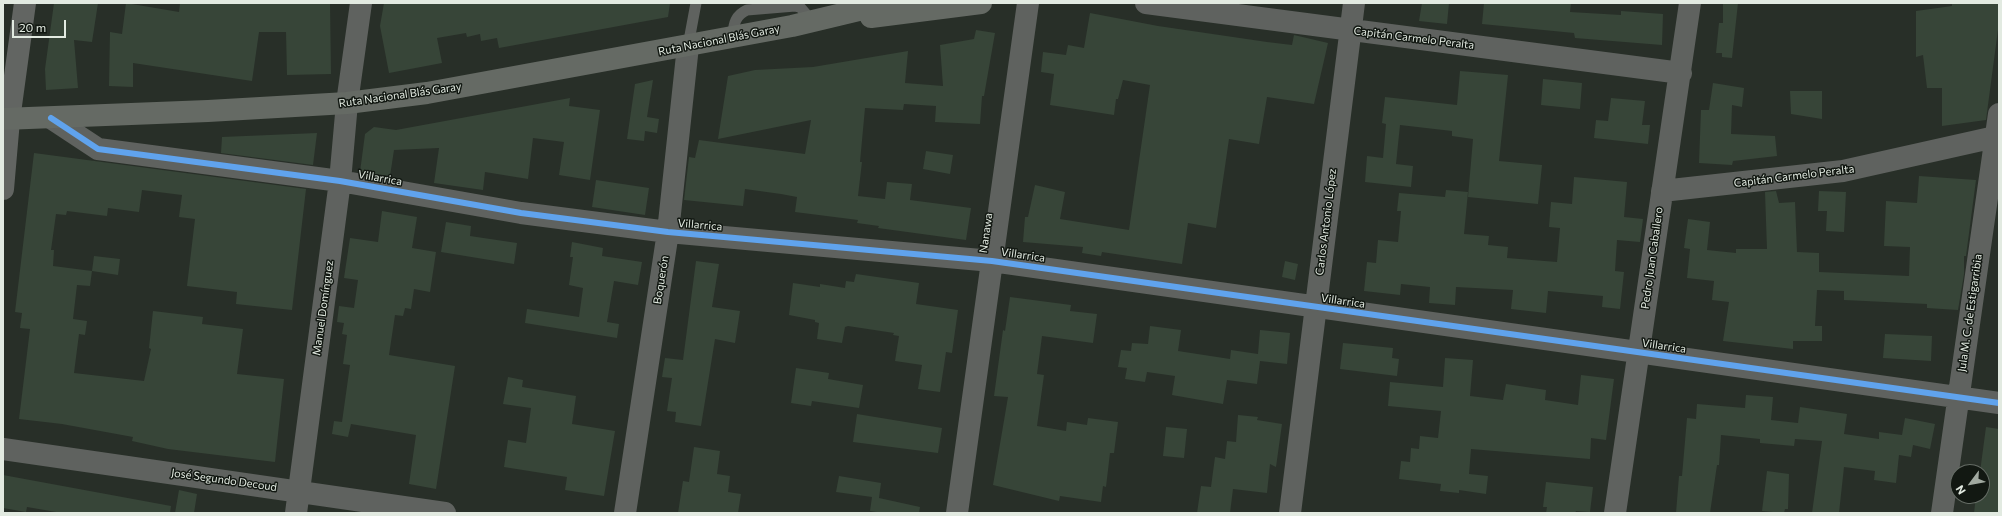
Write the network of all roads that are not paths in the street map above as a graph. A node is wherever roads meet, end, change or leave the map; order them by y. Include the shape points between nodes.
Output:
1 (25, 3) edge
2 (361, 3) edge
3 (696, 3) edge
4 (888, 3) edge
5 (981, 3) edge
6 (1028, 3) edge
7 (1146, 3) edge
8 (1354, 3) edge
9 (1690, 3) edge
10 (802, 24) junction
11 (1351, 30) junction
12 (732, 38) junction
13 (688, 46) junction
14 (1681, 73) junction
15 (347, 103) junction
16 (1999, 114) edge
17 (51, 118) junction
18 (6, 120) edge
19 (1998, 124) edge
20 (340, 181) junction
21 (3, 189) edge
22 (1662, 191) junction
23 (668, 232) junction
24 (992, 261) junction
25 (1316, 308) junction
26 (1638, 353) junction
27 (1958, 397) junction
28 (1999, 403) edge
29 (3, 449) edge
30 (299, 491) junction
31 (296, 513) edge
32 (445, 513) edge
33 (625, 513) edge
34 (957, 513) edge
35 (1290, 513) edge
36 (1615, 513) edge
37 (1942, 513) edge

1 - 18 street
2 - 15 street, Manuel Domínguez
3 - 13 lane
4 - 10 highway, Ruta Nacional Blás Garay
5 - 10 highway, Ruta Nacional Blás Garay
6 - 24 street, Nanawa
7 - 11 street, Capitán Carmelo Peralta
8 - 11 street, Carlos Antonio López
9 - 14 street, Pedro Juan Caballero
10 - 12 highway, Ruta Nacional Blás Garay
10 - 12 lane via 800,7 740,10 735,19
11 - 14 street, Capitán Carmelo Peralta
11 - 25 street, Carlos Antonio López
12 - 13 highway, Ruta Nacional Blás Garay
13 - 15 highway, Ruta Nacional Blás Garay via 427,93
13 - 23 street, Boquerón
14 - 22 street, Pedro Juan Caballero
15 - 17 highway, Ruta Nacional Blás Garay
15 - 20 street, Manuel Domínguez
16 - 19 street, Jula M. C. de Estigarribia
17 - 18 highway, Ruta Nacional Blás Garay
17 - 20 street, Villarrica via 98,149
18 - 21 street
19 - 22 street, Capitán Carmelo Peralta via 1843,171
19 - 27 street, Jula M. C. de Estigarribia
20 - 23 street, Villarrica via 521,213
20 - 30 street, Manuel Domínguez
22 - 26 street, Pedro Juan Caballero
23 - 24 street, Villarrica
23 - 33 street, Boquerón
24 - 25 street, Villarrica
24 - 34 street, Nanawa
25 - 26 street, Villarrica
25 - 35 street, Carlos Antonio López
26 - 27 street, Villarrica
26 - 36 street, Pedro Juan Caballero
27 - 28 street, Villarrica
27 - 37 street, Jula M. C. de Estigarribia
29 - 30 street, José Segundo Decoud
30 - 31 street, Manuel Domínguez
30 - 32 street, José Segundo Decoud

